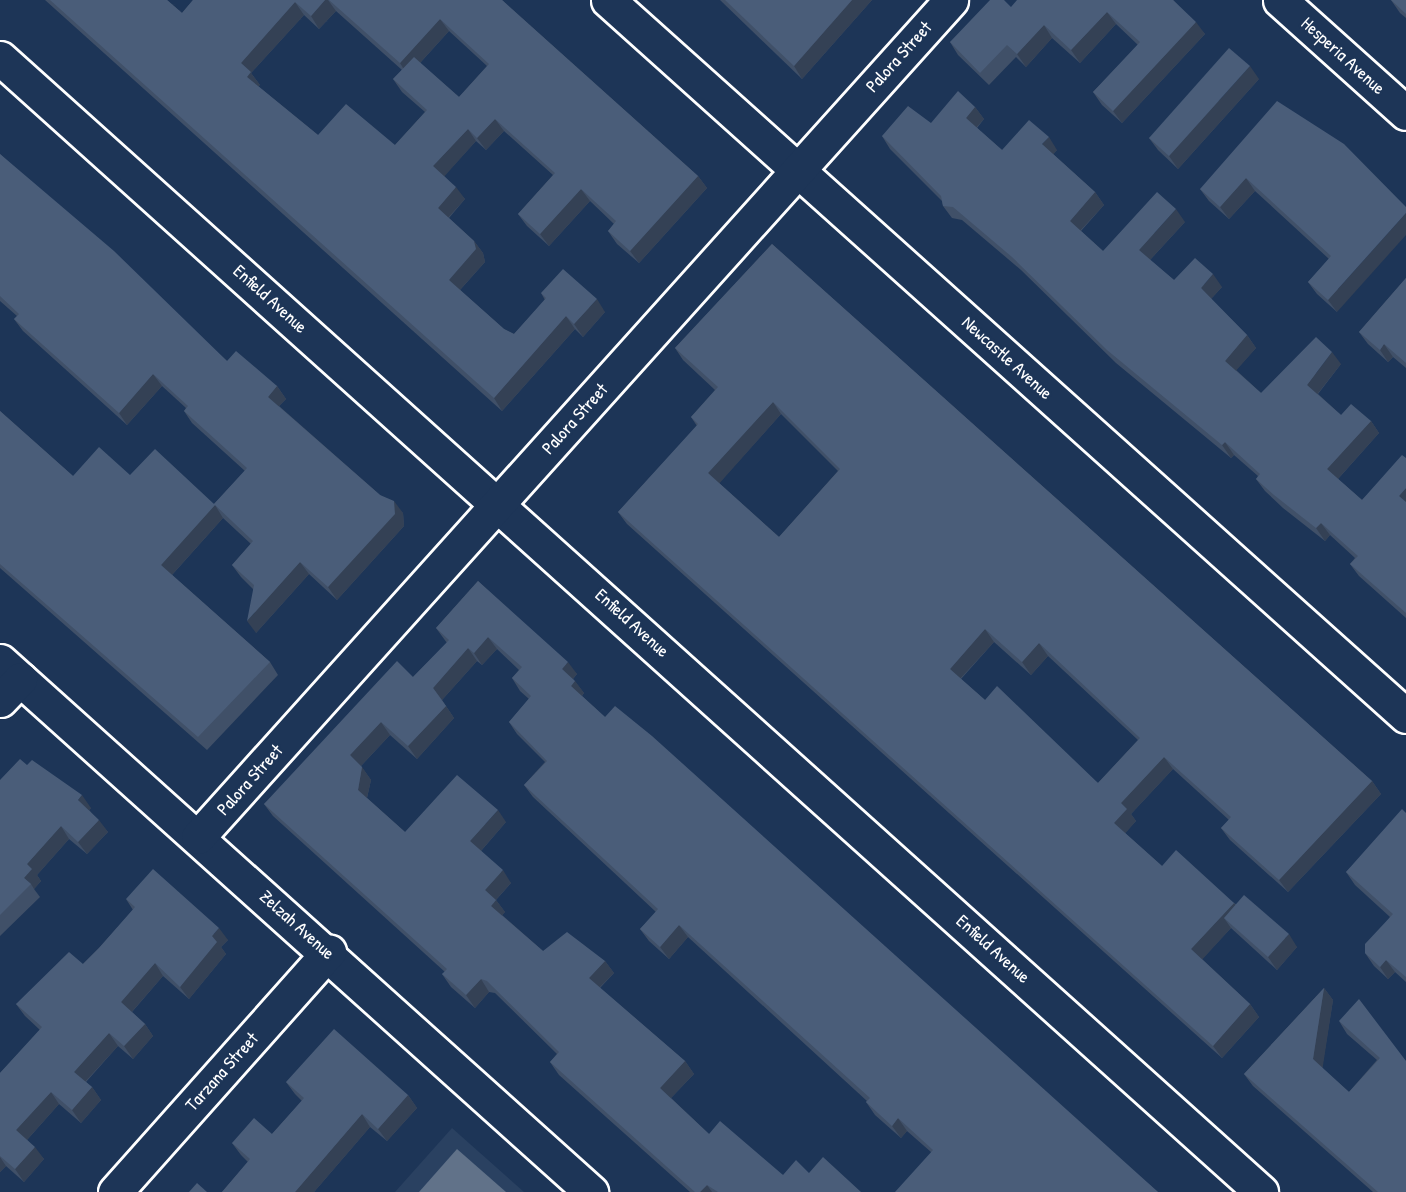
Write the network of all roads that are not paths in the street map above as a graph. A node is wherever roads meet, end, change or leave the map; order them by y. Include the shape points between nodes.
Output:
1 (608, 0) edge
2 (951, 0) edge
3 (1280, 0) edge
4 (0, 58) edge
5 (1406, 113) edge
6 (797, 170) junction
7 (499, 504) junction
8 (7, 680) edge
9 (1406, 716) edge
10 (198, 837) junction
11 (329, 952) junction
12 (115, 1192) edge
13 (591, 1192) edge
14 (1261, 1192) edge

1 - 6 street, Newcastle Avenue
2 - 6 street, Palora Street
3 - 5 street, Hesperia Avenue
4 - 7 street, Enfield Avenue
6 - 7 street, Palora Street
6 - 9 street, Newcastle Avenue
7 - 10 street, Palora Street
7 - 14 street, Enfield Avenue
8 - 10 street, Zelzah Avenue
10 - 11 street, Zelzah Avenue
11 - 12 street, Tarzana Street
11 - 13 street, Zelzah Avenue

